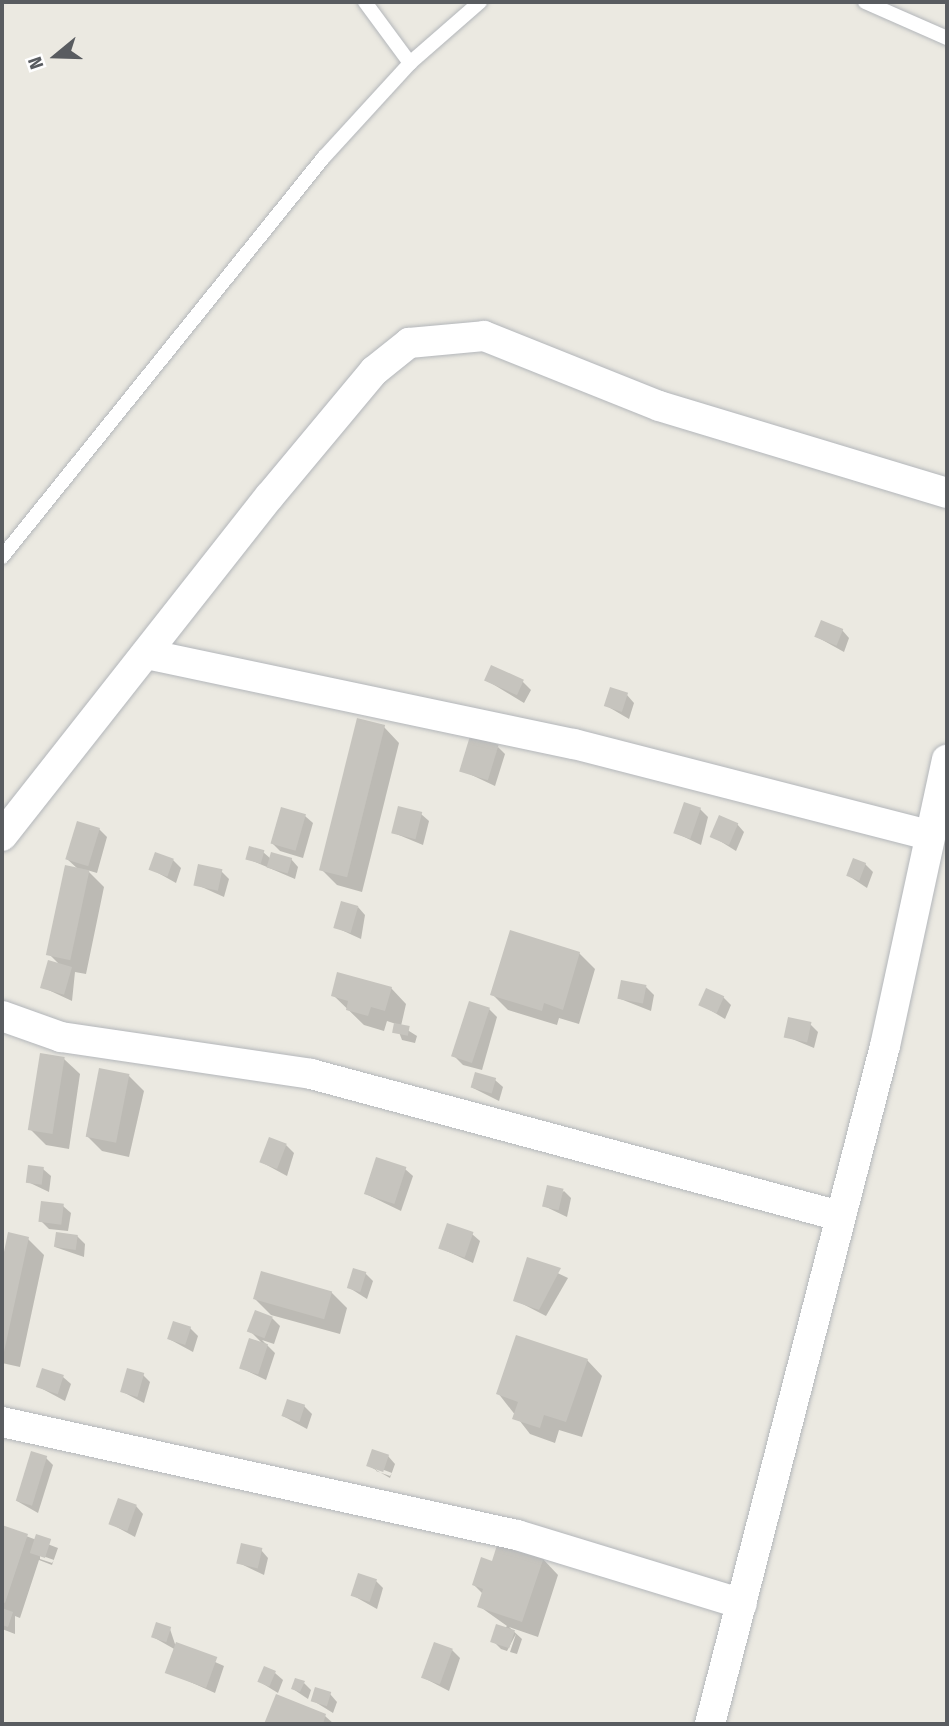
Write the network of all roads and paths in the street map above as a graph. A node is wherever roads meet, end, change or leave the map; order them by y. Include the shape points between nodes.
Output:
1 (365, 2) edge
2 (480, 2) edge
3 (865, 2) edge
4 (947, 38) edge
5 (410, 62) junction
6 (947, 493) edge
7 (2, 557) edge
8 (146, 654) junction
9 (947, 760) edge
10 (929, 835) junction
11 (2, 836) edge
12 (2, 1016) edge
13 (841, 1216) junction
14 (2, 1422) edge
15 (742, 1604) junction
16 (710, 1724) edge

1 - 5 lane
2 - 5 lane
3 - 4 lane
5 - 7 lane via 324,157
6 - 8 street via 659,406 484,336 440,335 408,343 374,371
8 - 10 street via 574,744
8 - 11 street
9 - 10 street
10 - 13 street via 885,1046
12 - 13 street via 61,1037 311,1073
13 - 15 street
14 - 15 street via 517,1535
15 - 16 street

